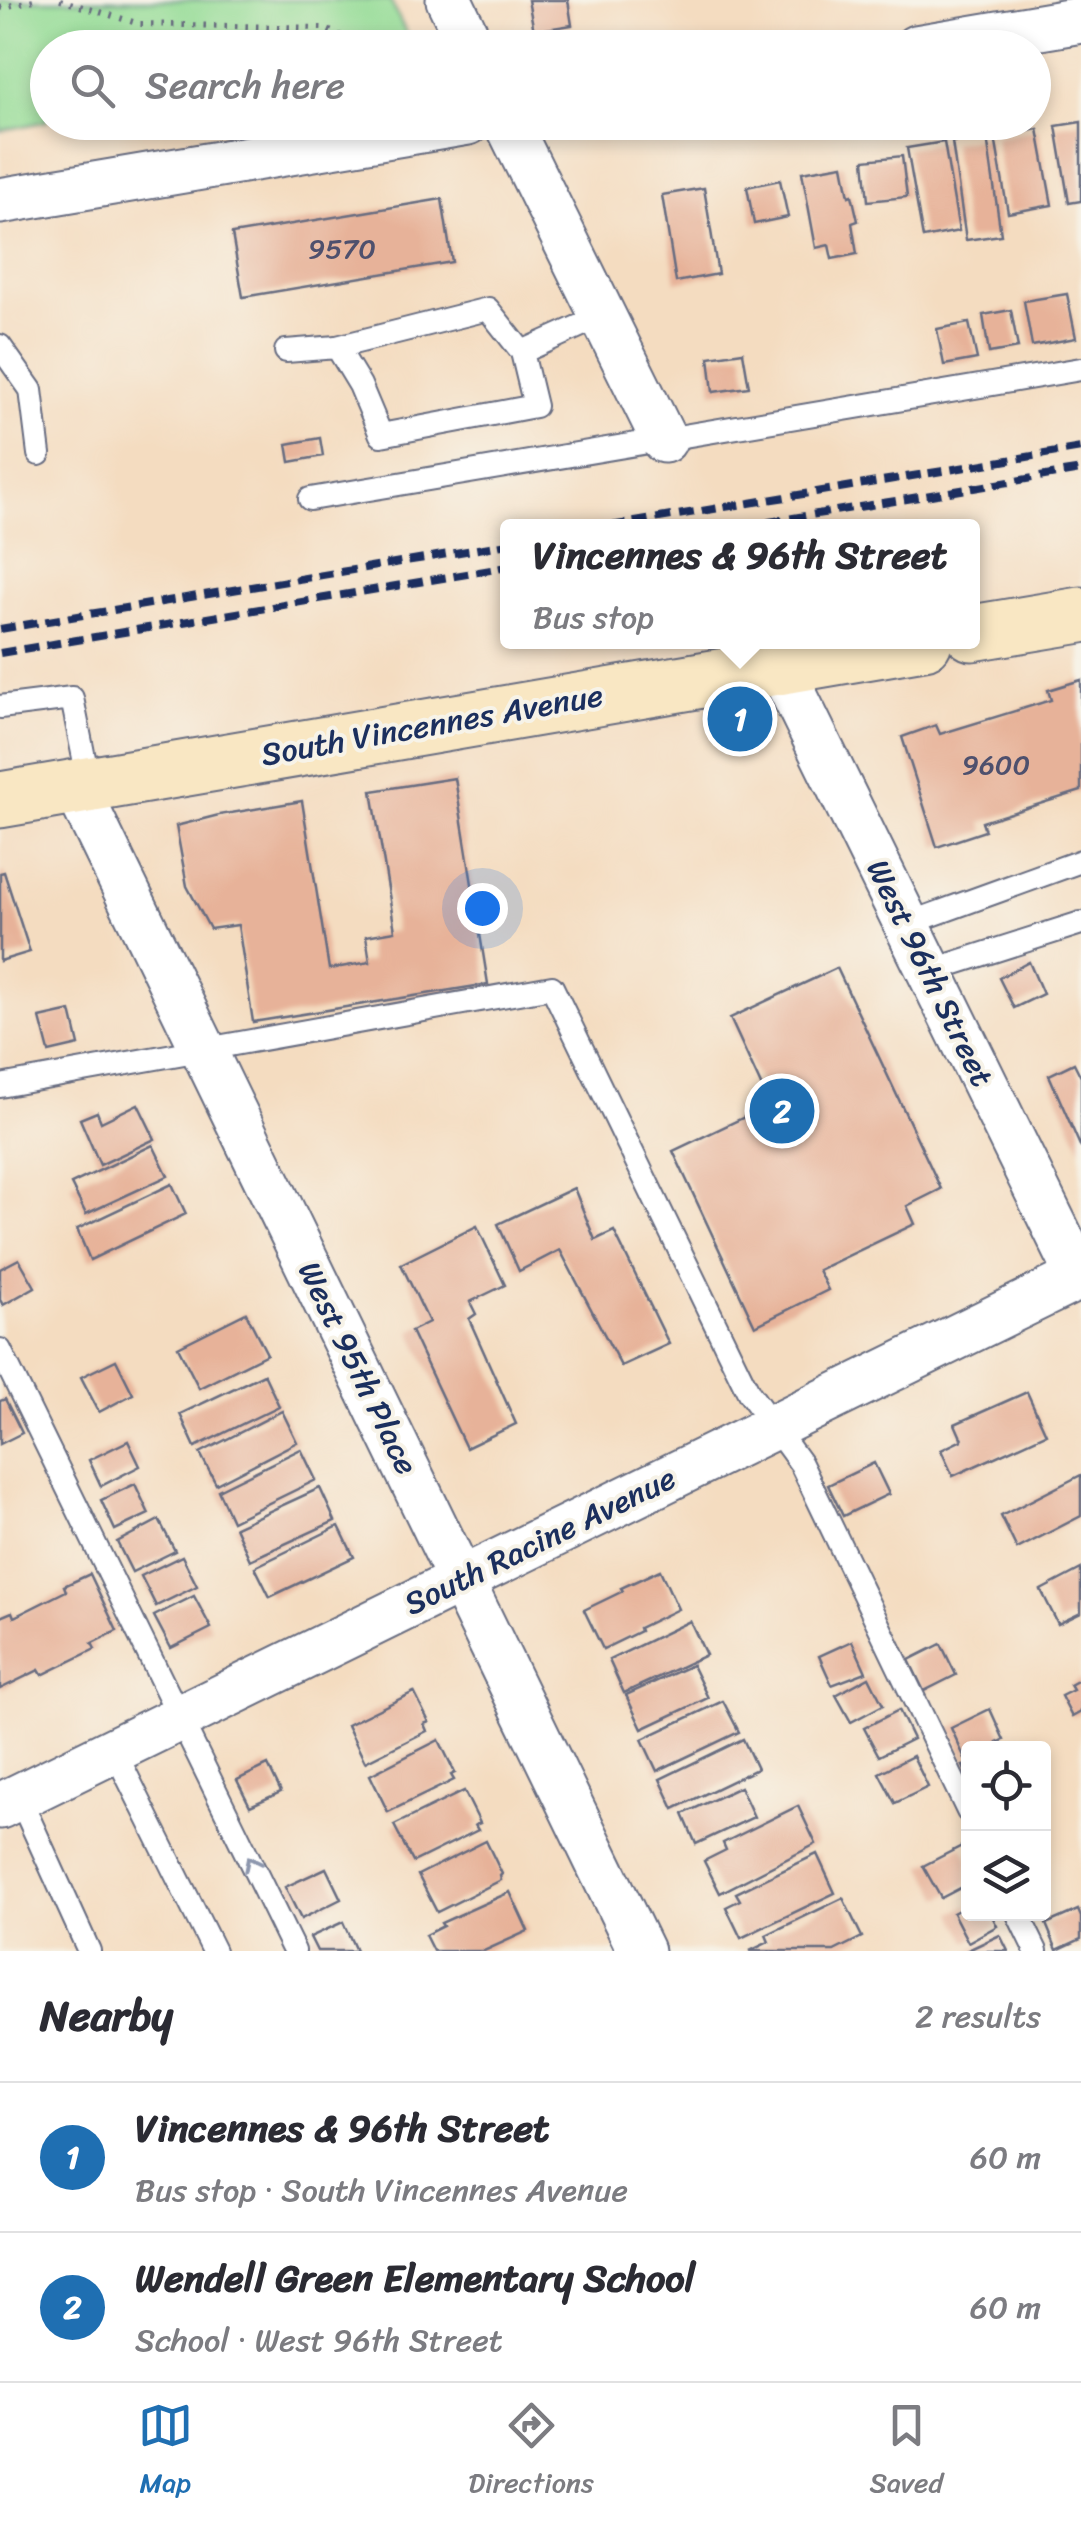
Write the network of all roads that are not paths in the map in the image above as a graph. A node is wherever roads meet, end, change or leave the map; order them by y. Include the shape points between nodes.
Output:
1 (449, 0) edge
2 (1081, 20) edge
3 (463, 30) edge
4 (1022, 30) edge
5 (361, 140) edge
6 (516, 140) edge
7 (0, 201) edge
8 (604, 315) junction
9 (0, 346) edge
10 (336, 347) junction
11 (286, 351) dead end
12 (522, 352) junction
13 (1081, 369) edge
14 (664, 440) junction
15 (38, 454) dead end
16 (310, 499) dead end
17 (1081, 615) edge
18 (980, 633) edge
19 (882, 649) edge
20 (780, 666) junction
21 (0, 707) edge
22 (82, 784) junction
23 (0, 800) edge
24 (1081, 861) edge
25 (1081, 923) edge
26 (907, 924) junction
27 (930, 972) junction
28 (203, 1050) junction
29 (0, 1086) edge
30 (1080, 1277) edge
31 (0, 1350) edge
32 (773, 1426) junction
33 (461, 1580) junction
34 (180, 1718) junction
35 (114, 1750) junction
36 (961, 1796) edge
37 (9, 1802) edge
38 (1021, 1921) edge
39 (88, 1951) edge
40 (214, 1951) edge
41 (294, 1951) edge
42 (641, 1951) edge
43 (1036, 1951) edge

1 - 3 street
2 - 4 street
5 - 7 street
6 - 8 street
8 - 12 lane
8 - 14 street
9 - 15 lane via 31,390
10 - 11 lane
10 - 12 lane via 488,310
10 - 12 lane via 381,435 535,406
13 - 14 lane
14 - 16 lane
17 - 18 main road
19 - 20 main road, South Vincennes Avenue
20 - 22 main road, South Vincennes Avenue
20 - 26 street, West 96th Street
21 - 22 lane via 72,698
22 - 23 main road, South Vincennes Avenue
22 - 28 street, West 95th Place
24 - 26 lane
25 - 27 lane
26 - 27 street, West 96th Street
27 - 30 street, West 96th Street
28 - 29 lane
28 - 32 lane via 552,987 742,1380
28 - 33 street, West 95th Place
30 - 32 street, South Racine Avenue
31 - 34 lane
32 - 33 street, South Racine Avenue
32 - 36 lane via 801,1464
33 - 34 street, South Racine Avenue
33 - 42 street, West 95th Place
34 - 35 street, South Racine Avenue
41 -> 34 lane
35 - 37 street, South Racine Avenue
35 - 40 lane
37 - 39 lane
38 - 43 lane

